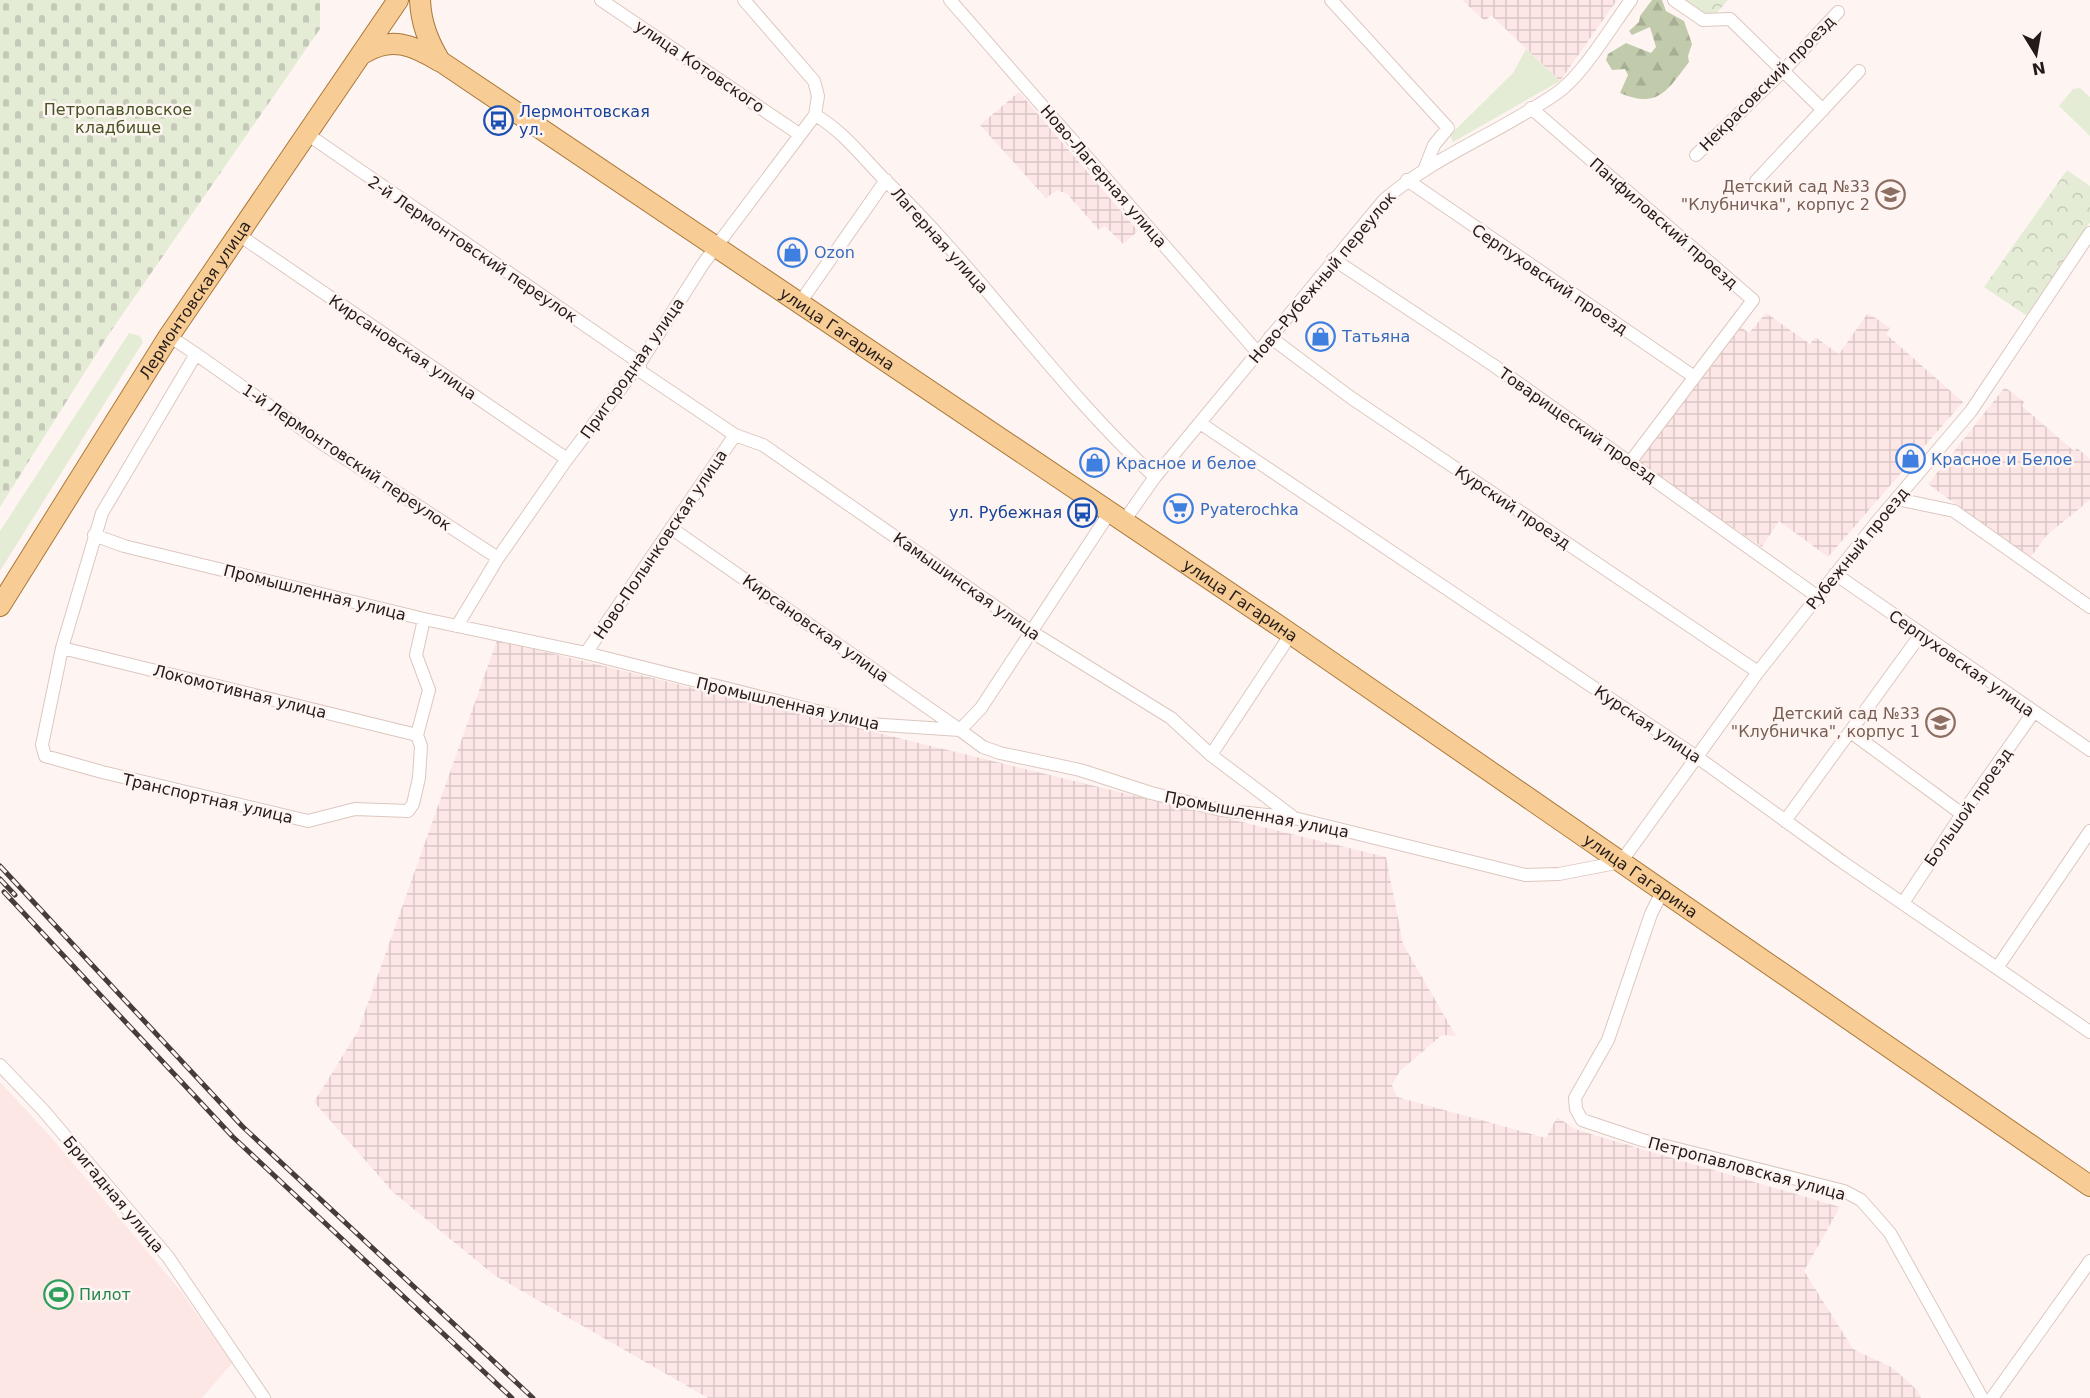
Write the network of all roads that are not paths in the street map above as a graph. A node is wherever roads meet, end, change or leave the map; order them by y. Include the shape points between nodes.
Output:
1 (398, 0) edge
2 (420, 0) edge
3 (601, 0) edge
4 (744, 0) edge
5 (950, 0) edge
6 (1331, 0) edge
7 (1631, 0) edge
8 (1674, 0) edge
9 (1839, 12) dead end
10 (364, 53) junction
11 (440, 61) junction
12 (1784, 70) junction
13 (1859, 71) dead end
14 (1531, 108) junction
15 (1823, 110) junction
16 (815, 116) junction
17 (308, 134) junction
18 (799, 134) junction
19 (1696, 155) dead end
20 (1425, 168) junction
21 (885, 180) junction
22 (1407, 180) junction
23 (1756, 181) dead end
24 (2090, 233) edge
25 (239, 235) junction
26 (714, 248) junction
27 (1333, 259) junction
28 (799, 304) junction
29 (169, 336) junction
30 (1270, 337) junction
31 (1258, 352) junction
32 (196, 354) junction
33 (640, 363) junction
34 (1693, 376) junction
35 (1200, 423) junction
36 (735, 435) junction
37 (567, 459) junction
38 (1631, 461) junction
39 (1155, 477) junction
40 (1897, 499) junction
41 (1117, 516) junction
42 (671, 528) junction
43 (94, 535) junction
44 (498, 558) junction
45 (1835, 574) junction
46 (1818, 597) junction
47 (0, 606) edge
48 (2090, 607) edge
49 (424, 619) junction
50 (457, 626) junction
51 (1032, 632) junction
52 (1291, 634) junction
53 (1922, 634) junction
54 (62, 648) junction
55 (586, 653) junction
56 (1758, 672) junction
57 (2033, 713) junction
58 (960, 730) junction
59 (1852, 733) junction
60 (417, 735) junction
61 (2090, 750) edge
62 (1211, 755) junction
63 (1697, 757) junction
64 (1962, 814) junction
65 (1294, 818) junction
66 (1785, 821) junction
67 (2090, 831) edge
68 (1621, 862) junction
69 (1663, 890) junction
70 (1903, 903) junction
71 (1997, 968) junction
72 (2090, 1032) edge
73 (0, 1065) edge
74 (2090, 1186) edge
75 (2090, 1261) edge
76 (264, 1398) edge
77 (1982, 1398) edge
78 (1992, 1398) edge

1 - 10 main road, Лермонтовская улица
2 - 11 main road, улица Гагарина via 427,39
3 - 18 street, улица Котовского
4 - 16 street via 814,81 818,96
5 - 31 street, Ново-Лагерная улица
6 - 20 street via 1448,128 1434,145
7 - 14 street, Ново-Рубежный переулок via 1576,75 1558,93
8 - 12 street via 1703,20 1731,19
9 - 12 street, Некрасовский проезд
10 - 11 main road via 375,46 400,43
10 - 17 main road, Лермонтовская улица
11 - 26 main road, улица Гагарина
12 - 15 street
12 - 19 street, Некрасовский проезд
13 - 15 street
14 - 20 street, Ново-Рубежный переулок
14 - 34 street, Панфиловский проезд via 1753,300
15 - 23 street
16 - 18 street, Пригородная улица
16 - 21 street, Лагерная улица
17 - 25 main road, Лермонтовская улица
17 - 33 street, 2-й Лермонтовский переулок
18 - 26 street, Пригородная улица
20 - 22 street, Ново-Рубежный переулок
21 - 28 street
21 - 39 street, Лагерная улица via 939,234 1091,414
22 - 27 street, Ново-Рубежный переулок via 1384,200
22 - 34 street, Серпуховский проезд
24 - 40 street, Рубежный проезд via 1971,411
25 - 29 main road, Лермонтовская улица
25 - 37 street, Кирсановская улица
26 - 28 main road, улица Гагарина
26 - 33 street, Пригородная улица
27 - 30 street, Ново-Рубежный переулок
27 - 38 street, Товарищеский проезд
28 - 41 main road, улица Гагарина
29 - 32 street, 1-й Лермонтовский переулок
29 - 47 main road, Лермонтовская улица
30 - 31 street, Ново-Рубежный переулок
30 - 56 street, Курский проезд via 1350,397
31 - 35 street, Ново-Рубежный переулок
32 - 43 street via 102,513
32 - 44 street, 1-й Лермонтовский переулок via 326,446
33 - 36 street, Камышинская улица via 640,371
33 - 37 street, Пригородная улица
34 - 38 street, Панфиловский проезд
35 - 39 street, Ново-Рубежный переулок
35 - 63 street, Курская улица
36 - 42 street, Ново-Полынковская улица
36 - 51 street, Камышинская улица via 763,445
37 - 44 street, Пригородная улица
38 - 46 street, Товарищеский проезд
39 - 41 street, Ново-Рубежный переулок
40 - 45 street, Рубежный проезд
40 - 48 street via 1954,511
41 - 51 street, Ново-Рубежный переулок
41 - 52 main road, улица Гагарина
42 - 55 street, Ново-Полынковская улица
42 - 58 street, Кирсановская улица
43 - 49 street, Промышленная улица via 124,546
43 - 54 street
44 - 50 street, Пригородная улица
45 - 46 street, Рубежный проезд
45 - 53 street, Серпуховская улица
46 - 56 street, Рубежный проезд
49 - 50 street, Промышленная улица
49 - 60 street via 417,655 429,690
50 - 55 street, Промышленная улица
51 - 58 street, Ново-Рубежный переулок via 981,708
51 - 62 street, Камышинская улица via 1171,718
52 - 62 street
52 - 68 main road, улица Гагарина
53 - 57 street, Серпуховская улица
53 - 59 street
54 - 60 street, Локомотивная улица
54 - 60 street, Транспортная улица via 42,745 45,756 102,772 308,821 355,809 408,811 419,778 421,746
55 - 58 street, Промышленная улица via 868,724
56 - 63 street, Рубежный проезд
57 - 61 street, Серпуховская улица
57 - 64 street, Большой проезд
58 - 65 street, Промышленная улица via 983,747 1000,753 1080,770 1151,793 1221,810
59 - 64 street
59 - 66 street
62 - 65 street, Камышинская улица
63 - 66 street, Курская улица
63 - 68 street, Рубежный проезд
64 - 70 street, Большой проезд
65 - 68 street, Промышленная улица via 1525,875 1558,874
66 - 70 street, Курская улица
67 - 71 street
68 - 69 main road, улица Гагарина
69 - 74 main road, улица Гагарина
69 - 77 street, Петропавловская улица via 1608,1040 1575,1098 1582,1120 1652,1143 1844,1191 1861,1200 1890,1233
70 - 71 street, Курская улица
71 - 72 street, Курская улица
73 - 76 street, Бригадная улица via 168,1257
75 - 78 street

